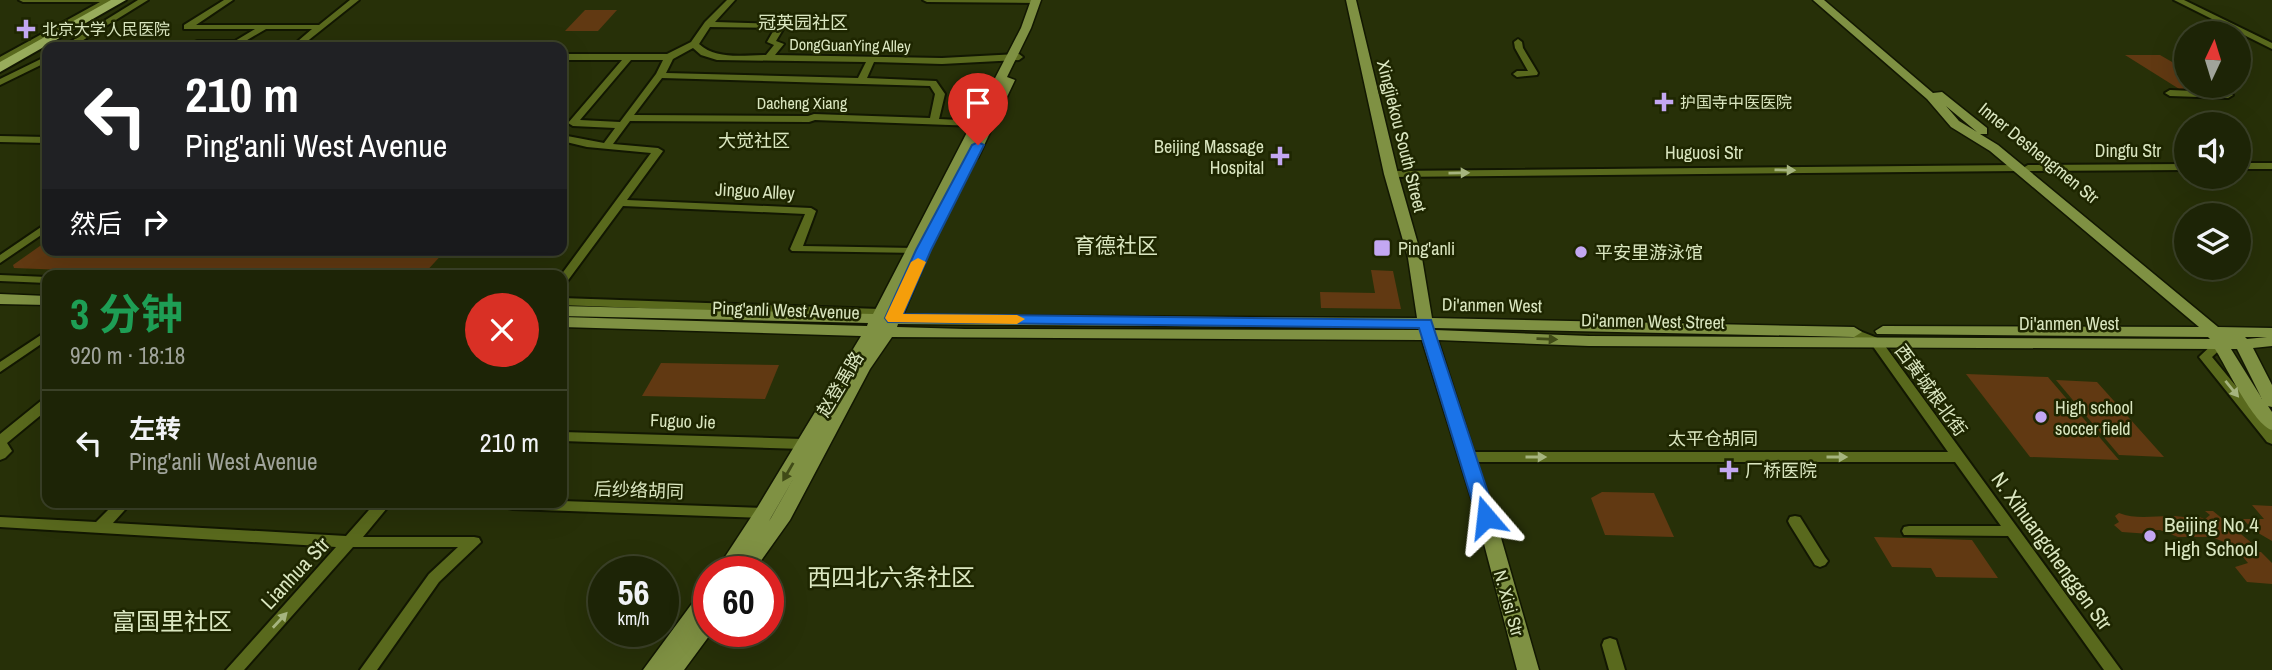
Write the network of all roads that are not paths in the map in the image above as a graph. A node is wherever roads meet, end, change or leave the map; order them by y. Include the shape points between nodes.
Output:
1 (23, 0) edge
2 (109, 0) edge
3 (144, 0) edge
4 (229, 0) edge
5 (355, 0) edge
6 (731, 0) edge
7 (927, 0) edge
8 (980, 0) edge
9 (1036, 0) edge
10 (1046, 0) edge
11 (1351, 0) edge
12 (1818, 0) edge
13 (1827, 0) edge
14 (2178, 0) edge
15 (128, 1) edge
16 (89, 24) junction
17 (709, 24) junction
18 (266, 27) junction
19 (322, 27) junction
20 (1860, 32) junction
21 (50, 42) edge
22 (58, 42) edge
23 (69, 42) edge
24 (72, 42) edge
25 (239, 42) edge
26 (302, 42) edge
27 (1518, 42) dead end
28 (694, 44) junction
29 (42, 46) edge
30 (2272, 46) edge
31 (42, 51) edge
32 (567, 57) edge
33 (669, 57) junction
34 (1014, 57) junction
35 (628, 58) junction
36 (768, 58) junction
37 (871, 60) junction
38 (0, 61) edge
39 (42, 61) edge
40 (0, 68) edge
41 (1517, 74) dead end
42 (0, 75) edge
43 (660, 75) junction
44 (861, 81) junction
45 (0, 82) edge
46 (2170, 93) dead end
47 (2174, 93) edge
48 (625, 121) junction
49 (934, 122) junction
50 (976, 123) junction
51 (0, 139) edge
52 (567, 139) edge
53 (42, 140) edge
54 (607, 145) junction
55 (1999, 148) junction
56 (2251, 166) edge
57 (2272, 166) edge
58 (2174, 167) edge
59 (2023, 168) junction
60 (1391, 174) junction
61 (621, 203) junction
62 (42, 230) edge
63 (915, 251) junction
64 (0, 260) edge
65 (567, 274) edge
66 (0, 278) edge
67 (42, 280) edge
68 (0, 288) edge
69 (42, 290) edge
70 (0, 299) edge
71 (42, 301) edge
72 (567, 301) edge
73 (567, 311) edge
74 (567, 322) edge
75 (882, 323) junction
76 (1427, 329) junction
77 (1852, 332) junction
78 (2272, 332) edge
79 (2221, 335) junction
80 (42, 339) edge
81 (2272, 341) edge
82 (1875, 342) junction
83 (2243, 344) junction
84 (0, 368) edge
85 (2272, 401) edge
86 (42, 407) edge
87 (2272, 424) edge
88 (567, 436) edge
89 (2272, 439) edge
90 (0, 442) edge
91 (803, 444) junction
92 (0, 455) edge
93 (1468, 457) junction
94 (1958, 457) junction
95 (567, 506) edge
96 (119, 508) edge
97 (380, 508) edge
98 (764, 513) junction
99 (1795, 521) dead end
100 (0, 522) edge
101 (99, 528) junction
102 (1909, 531) dead end
103 (2011, 531) junction
104 (352, 542) junction
105 (735, 556) edge
106 (753, 556) edge
107 (1820, 561) dead end
108 (693, 617) edge
109 (693, 642) edge
110 (1610, 645) dead end
111 (234, 670) edge
112 (368, 670) edge
113 (654, 670) edge
114 (672, 670) edge
115 (1528, 670) edge
116 (1617, 670) edge
117 (2113, 670) edge

1 - 2 street
2 - 38 street
3 - 24 street
4 - 18 street via 187,27
5 - 19 street
6 - 17 street
7 - 8 street
8 - 9 street
9 - 34 main road, 赵登禹路
10 - 34 main road
11 - 60 main road, Xingjiekou South Street
12 - 20 main road
13 - 20 main road, Inner Deshengmen Str
14 - 30 street
15 - 16 highway
15 - 21 highway
16 - 22 highway
16 - 23 highway
17 - 28 street
17 - 36 street via 781,26 771,42 780,44
18 - 19 street
18 - 25 street
19 - 26 street
20 - 55 main road, Inner Deshengmen Str
20 - 55 main road via 1955,124
27 - 41 street via 1534,73
28 - 33 street
28 - 36 street, DongGuanYing Alley via 717,57
29 - 40 highway
31 - 42 highway
32 - 35 street
33 - 35 street
33 - 43 street
34 - 37 street, DongGuanYing Alley
34 - 50 main road, 赵登禹路
34 - 75 main road via 990,124
35 - 48 street, Dacheng Xiang via 573,123
36 - 37 street, DongGuanYing Alley
37 - 44 street
39 - 45 street
43 - 44 street
43 - 48 street
44 - 49 street via 933,83 940,94
46 - 47 street
48 - 49 street, Dacheng Xiang via 814,117
48 - 54 street
49 - 50 street, Dacheng Xiang
50 - 63 main road, 赵登禹路
51 - 53 street
52 - 54 street
54 - 61 street via 658,151
55 - 59 main road, Inner Deshengmen Str
56 - 57 street
58 - 59 street, Dingfu Str
60 -> 59 street, Huguosi Str
59 - 79 main road, Inner Deshengmen Str
60 - 76 main road, Xingjiekou South Street via 1415,258
61 - 63 street, Jinguo Alley via 811,211 796,248
61 - 65 street
62 - 64 street
63 - 75 main road, 赵登禹路
66 - 67 street
68 - 69 main road
70 - 71 main road
72 - 75 street
73 - 75 main road, Ping'anli West Avenue
74 - 75 main road, Ping'anli West Avenue
75 - 76 main road, Ping'anli West Avenue
75 - 91 main road, 赵登禹路
75 - 106 main road via 783,514
76 - 77 main road, Di'anmen West
76 -> 82 main road, Di'anmen West Street via 1589,341
76 - 93 main road, N. Xisi Str
77 - 79 main road
77 - 82 street
78 - 79 main road
79 - 82 main road, Di'anmen West
79 - 83 main road
79 - 87 main road via 2254,400
79 -> 89 street via 2205,356
80 - 84 street
81 - 83 main road
82 - 94 street, 西黄城根北街
83 - 85 main road
86 - 90 street
88 - 91 street, Fuguo Jie
90 - 92 street via 5,451
91 -> 98 main road, 赵登禹路
93 -> 94 street, 太平仓胡同
93 - 115 main road, N. Xisi Str
94 - 103 street, N. Xihuangchenggen Str
95 - 98 street, 后纱络胡同
96 - 101 street
97 - 104 street, Lianhua Str
98 - 105 main road, 赵登禹路
99 - 107 street
100 - 101 street
101 - 104 street
102 - 103 street
103 - 117 street, N. Xihuangchenggen Str
111 -> 104 street, Lianhua Str
104 - 112 street via 474,542 434,578
108 - 113 main road
109 - 114 main road
110 - 116 street

